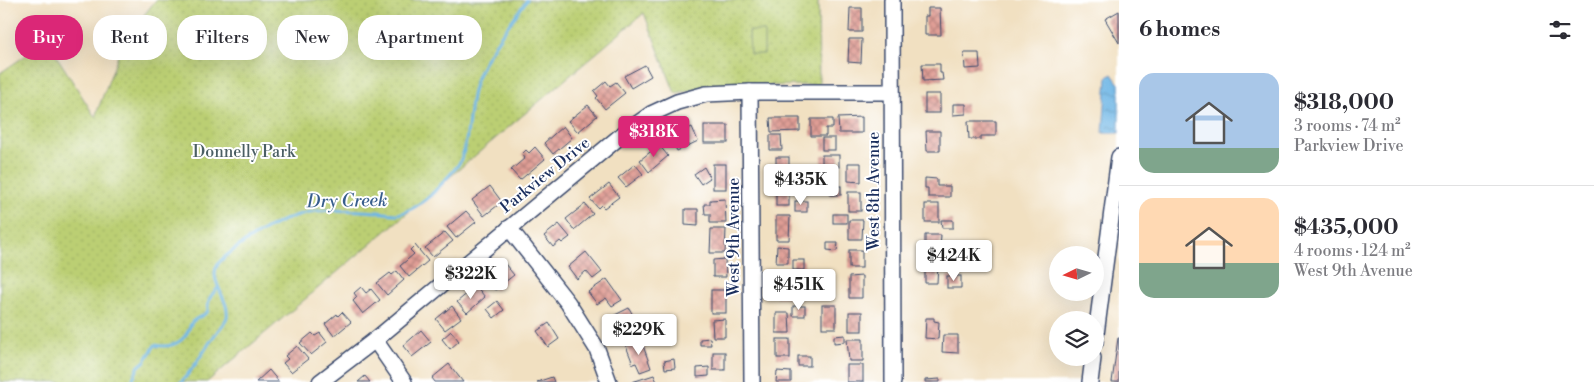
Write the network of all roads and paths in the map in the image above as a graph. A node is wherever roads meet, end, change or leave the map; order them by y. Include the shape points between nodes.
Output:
1 (892, 0) edge
2 (750, 92) junction
3 (891, 92) junction
4 (1119, 157) edge
5 (509, 228) junction
6 (1099, 311) edge
7 (375, 340) junction
8 (1092, 366) edge
9 (320, 382) edge
10 (404, 382) edge
11 (610, 382) edge
12 (752, 382) edge
13 (893, 382) edge
14 (1090, 382) edge

1 - 3 street, West 8th Avenue
2 - 3 street, Parkview Drive
2 - 5 street, Parkview Drive via 706,94 651,114
2 - 12 street, West 9th Avenue
3 - 13 street, West 8th Avenue
4 - 6 street
5 - 7 street, Parkview Drive
5 - 11 street via 568,303 597,349
7 - 9 street, Parkview Drive
7 - 10 street
8 - 14 street

